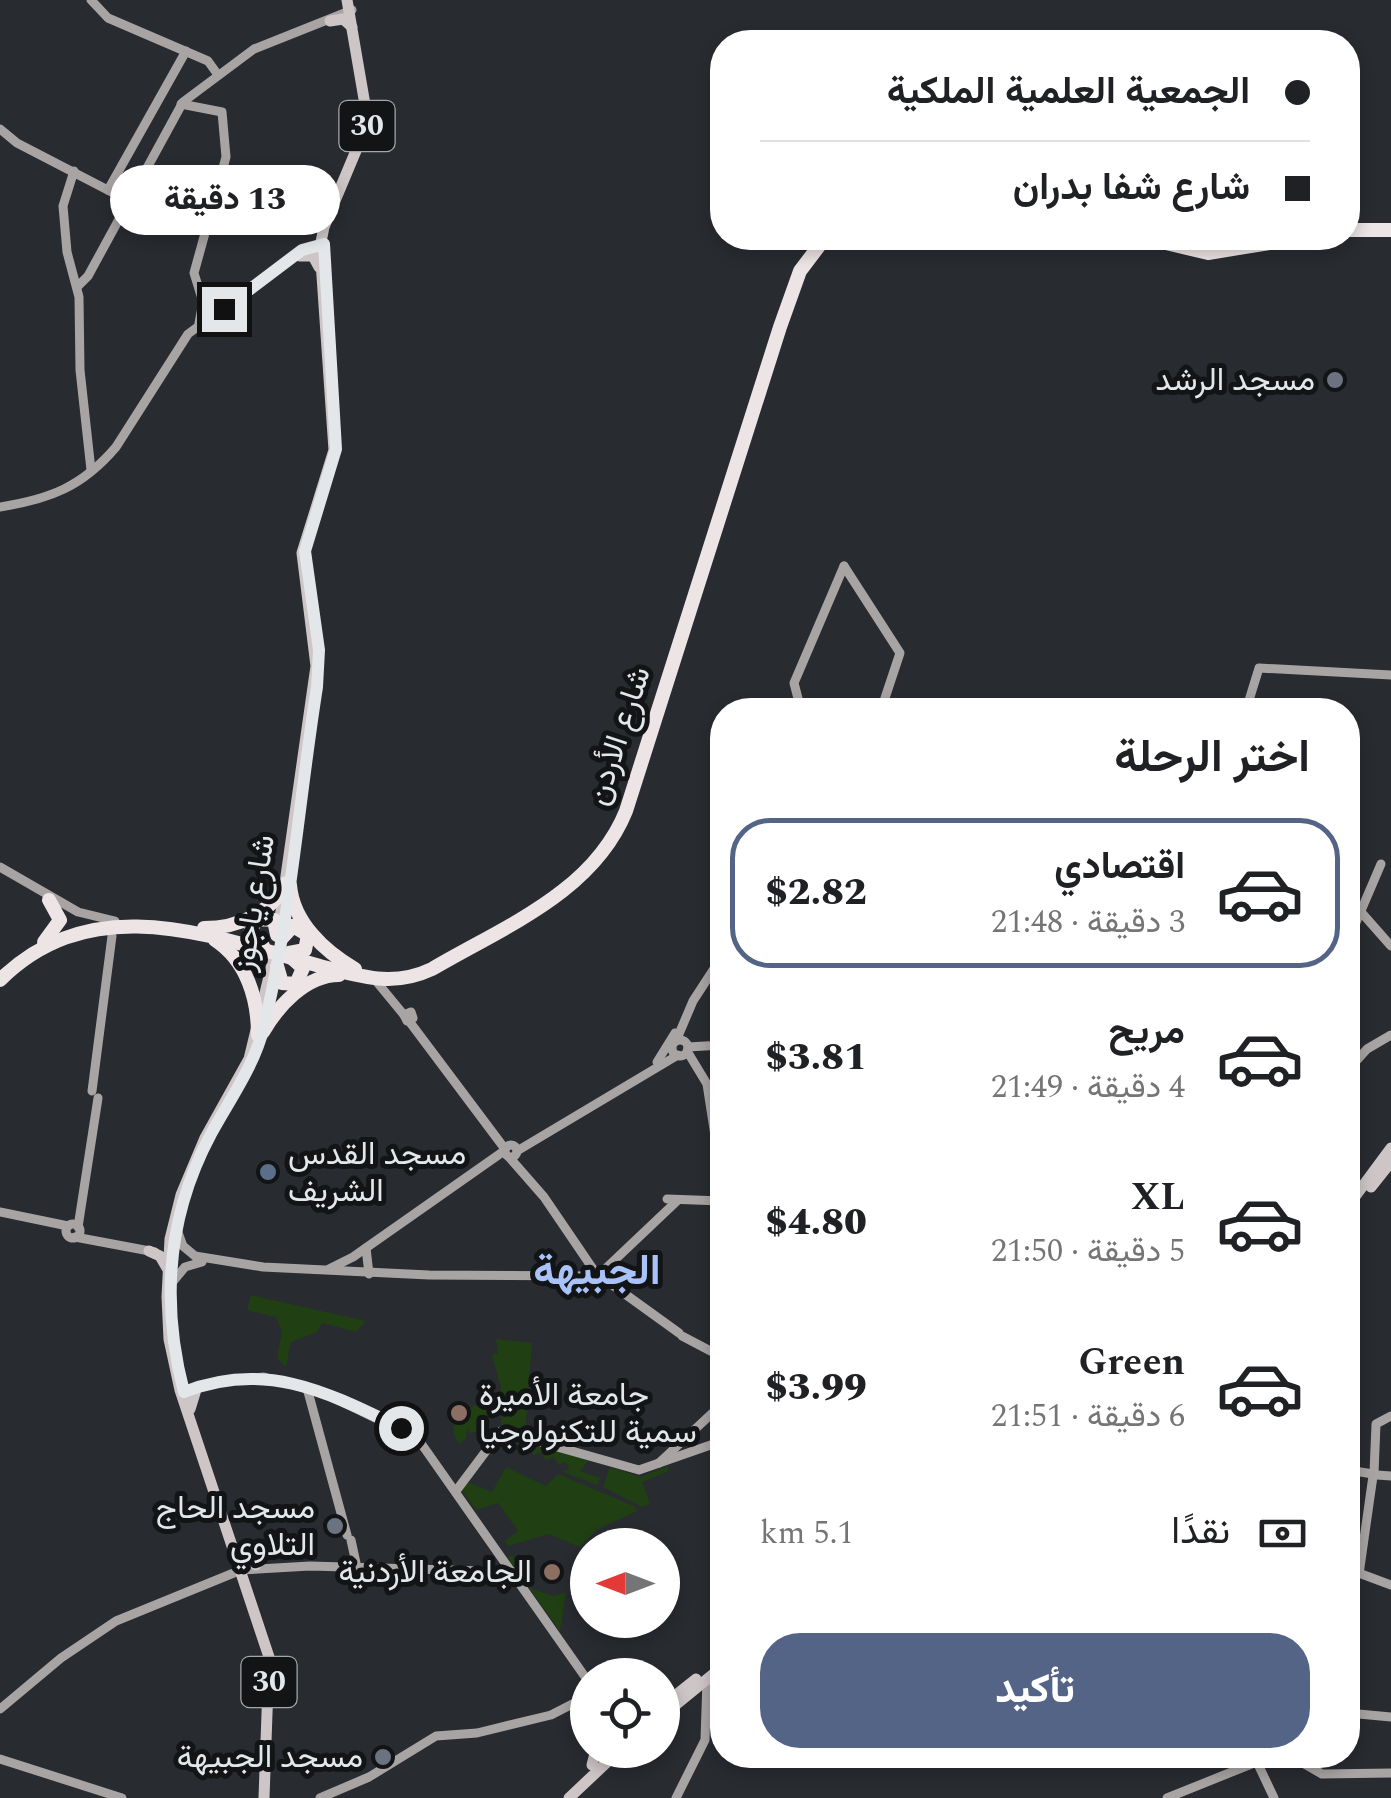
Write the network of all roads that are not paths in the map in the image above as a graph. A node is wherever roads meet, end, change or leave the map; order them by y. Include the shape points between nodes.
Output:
1 (93, 0) edge
2 (350, 10) edge
3 (330, 20) junction
4 (186, 50) junction
5 (219, 71) junction
6 (186, 106) junction
7 (0, 128) edge
8 (74, 171) junction
9 (108, 190) junction
10 (127, 200) junction
11 (1360, 227) edge
12 (1391, 227) edge
13 (316, 248) junction
14 (814, 250) edge
15 (814, 250) edge
16 (1195, 250) edge
17 (1222, 250) edge
18 (320, 268) junction
19 (77, 287) junction
20 (225, 310) junction
21 (203, 319) junction
22 (112, 454) junction
23 (90, 456) junction
24 (101, 462) junction
25 (91, 470) junction
26 (24, 505) junction
27 (0, 509) edge
28 (1391, 675) edge
29 (665, 686) junction
30 (798, 698) edge
31 (885, 698) edge
32 (1249, 698) edge
33 (649, 718) junction
34 (648, 744) junction
35 (633, 771) junction
36 (1377, 866) dead end
37 (0, 869) edge
38 (288, 884) junction
39 (49, 900) junction
40 (1362, 912) junction
41 (1360, 916) edge
42 (139, 924) junction
43 (70, 926) dead end
44 (200, 930) junction
45 (115, 932) junction
46 (74, 938) dead end
47 (44, 942) junction
48 (1391, 944) edge
49 (277, 952) junction
50 (0, 976) edge
51 (364, 976) junction
52 (710, 976) edge
53 (710, 978) edge
54 (406, 979) junction
55 (692, 1005) junction
56 (409, 1016) junction
57 (260, 1034) junction
58 (1391, 1035) edge
59 (710, 1045) edge
60 (682, 1048) junction
61 (1360, 1056) edge
62 (654, 1067) junction
63 (699, 1068) junction
64 (710, 1127) edge
65 (1391, 1148) edge
66 (510, 1151) junction
67 (1391, 1162) edge
68 (1360, 1190) edge
69 (710, 1198) edge
70 (1360, 1202) edge
71 (0, 1214) edge
72 (74, 1228) junction
73 (172, 1246) junction
74 (149, 1250) junction
75 (588, 1255) junction
76 (200, 1259) junction
77 (367, 1262) junction
78 (168, 1270) junction
79 (599, 1270) junction
80 (327, 1272) junction
81 (170, 1286) junction
82 (710, 1351) edge
83 (308, 1391) junction
84 (186, 1397) junction
85 (710, 1416) edge
86 (1391, 1418) edge
87 (710, 1446) edge
88 (664, 1462) junction
89 (1360, 1472) edge
90 (1375, 1474) junction
91 (1391, 1476) edge
92 (457, 1487) junction
93 (1360, 1537) edge
94 (235, 1548) junction
95 (356, 1563) junction
96 (244, 1572) junction
97 (511, 1572) junction
98 (1360, 1573) edge
99 (1391, 1587) edge
100 (96, 1634) junction
101 (108, 1637) dead end
102 (573, 1658) edge
103 (710, 1671) edge
104 (710, 1676) edge
105 (699, 1684) junction
106 (680, 1695) edge
107 (680, 1700) edge
108 (570, 1705) edge
109 (0, 1708) edge
110 (1360, 1715) edge
111 (1390, 1718) edge
112 (0, 1761) edge
113 (591, 1768) edge
114 (593, 1768) edge
115 (1241, 1768) edge
116 (1259, 1768) edge
117 (1312, 1768) edge
118 (1391, 1773) edge
119 (268, 1797) edge
120 (108, 1798) edge
121 (122, 1798) edge
122 (320, 1798) edge
123 (561, 1798) edge
124 (569, 1798) edge
125 (676, 1798) edge
126 (1166, 1798) edge
127 (1274, 1798) edge

1 - 4 street via 108,18
1 - 5 street
2 - 3 main road
2 - 3 main road
2 - 13 main road, شارع ياجوز / 30 via 368,122
2 - 13 main road, شارع ياجوز / 30 via 370,126
3 - 5 street
3 - 5 street via 262,40
4 - 5 street
4 - 9 street
5 - 6 street
5 - 6 street
6 - 10 street
6 - 21 street via 222,113 227,144 194,273
7 - 8 street
8 - 9 street
8 - 19 street via 63,206
9 - 10 street
10 - 19 street
11 - 12 highway
13 - 18 main road, شارع ياجوز / 30
13 - 18 main road
13 - 20 street
13 - 38 main road, شارع ياجوز / 30 via 336,449 305,551 320,663
14 - 29 highway, شارع الأردن via 790,299
15 - 33 highway, شارع الأردن via 790,284
16 - 17 highway
18 - 38 main road, شارع ياجوز / 30 via 334,450 302,553 317,658
19 - 23 street
20 - 21 street
20 - 22 street via 188,340
21 - 22 street
22 - 24 street
22 - 26 street via 60,498
23 - 24 street
23 - 25 street
24 - 25 street
25 - 26 street via 56,496
26 - 27 street
28 - 32 street via 1260,668
29 - 33 highway via 651,724
29 - 34 highway, شارع الأردن
30 - 31 street via 794,683 844,566 900,659
33 - 35 highway, شارع الأردن
34 - 35 highway via 647,731
34 - 54 highway, شارع الأردن via 622,820 585,874
35 - 51 highway, شارع الأردن via 608,836 571,880 425,967
36 - 40 street
37 - 39 street
37 - 45 street
38 - 44 highway via 249,920
38 - 49 main road, شارع ياجوز / 30
38 - 51 highway via 306,925 337,959
39 - 43 street
39 - 47 highway via 60,923
40 - 41 street
40 - 48 street
42 - 44 highway, شارع الأردن
42 - 45 highway
42 - 50 highway, شارع الأردن via 69,935
44 - 45 highway, شارع الأردن via 162,920
44 - 49 highway, شارع الأردن
44 - 57 highway via 244,972 256,998
45 - 46 street
45 - 47 highway, شارع الأردن via 76,928
45 - 72 street
47 - 50 highway, شارع الأردن
49 - 51 highway, شارع الأردن
49 - 57 main road, شارع ياجوز / 30
51 - 54 highway, شارع الأردن
51 - 56 street
51 - 57 highway via 322,977 280,1005
52 - 55 street
53 - 60 street
54 - 56 street via 395,991
55 - 60 street
55 - 62 street
56 - 66 street
57 - 73 main road, شارع ياجوز / 30 via 191,1168
58 - 61 street
59 - 60 street
60 - 62 street
60 - 63 street
62 - 63 street via 676,1058
62 - 66 street
63 - 64 street
65 - 68 main road
66 - 75 street
66 - 77 street via 458,1182
67 - 70 main road
69 - 79 street via 670,1202
71 - 72 street
72 - 74 street
72 - 74 street
73 - 74 main road
73 - 76 street
73 - 78 main road, شارع ياجوز / 30
73 - 81 main road, شارع ياجوز / 30
74 - 78 main road
75 - 79 street
75 - 79 street
76 - 80 street
76 - 81 street
77 - 79 street via 386,1273
77 - 80 street
77 - 80 street
78 - 84 main road, شارع ياجوز / 30 via 168,1333
79 - 82 street
81 - 84 main road, شارع ياجوز / 30 via 173,1346
83 - 84 street via 261,1376
83 - 92 street via 414,1436
83 - 95 street
84 - 94 main road, شارع ياجوز / 30
85 - 88 street
86 - 90 street via 1376,1422
87 - 88 street
88 - 92 street via 648,1470 622,1467 501,1431
89 - 90 street
90 - 91 street
90 - 93 street
92 - 97 street
94 - 96 main road
94 - 96 main road
95 - 96 street
95 - 97 street
96 - 97 street
96 - 100 street via 126,1616
96 - 109 street via 108,1624
96 - 119 main road, 30 via 273,1660
97 - 102 street
98 - 99 street
100 - 101 street
100 - 109 street
103 - 105 main road
104 - 105 main road
105 - 106 main road
105 - 107 main road
105 - 125 street via 705,1740
108 - 122 street via 475,1733 437,1735
110 - 111 street
112 - 120 street
112 - 121 street
113 - 123 main road
114 - 124 main road
115 - 126 street
116 - 127 street
117 - 118 street via 1322,1774

